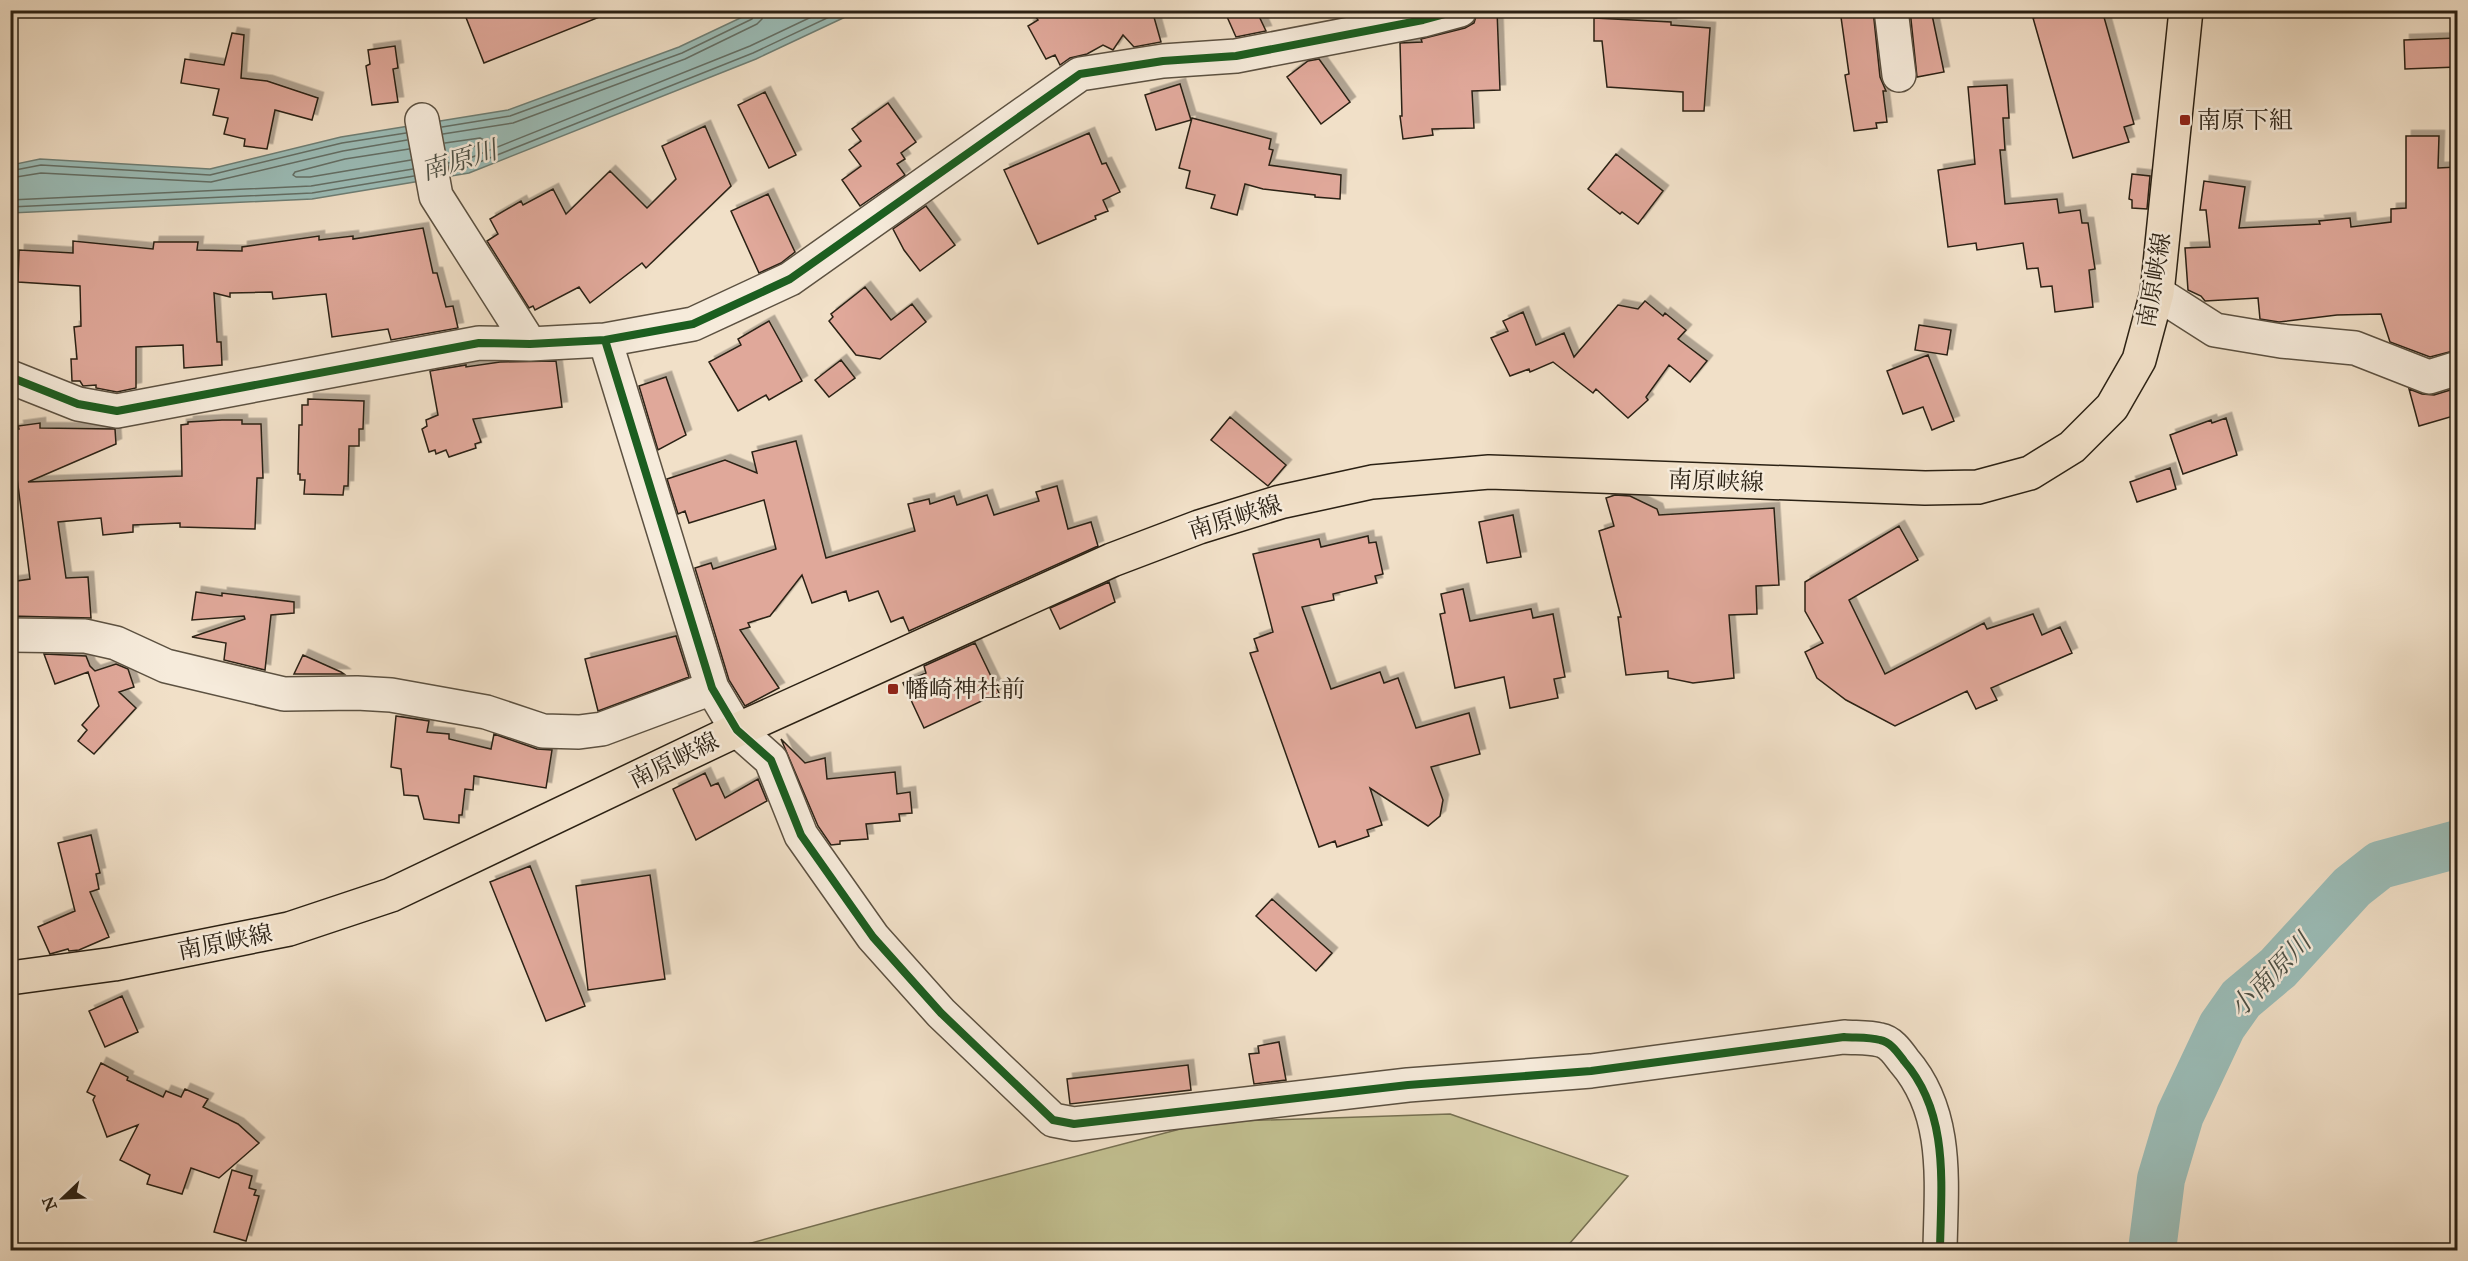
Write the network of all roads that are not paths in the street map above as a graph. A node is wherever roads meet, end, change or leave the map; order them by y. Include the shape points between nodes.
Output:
1 (1460, 10) edge
2 (1891, 10) edge
3 (2186, 10) edge
4 (1899, 75) dead end
5 (422, 120) dead end
6 (2157, 293) junction
7 (605, 340) junction
8 (530, 344) junction
9 (2457, 368) edge
10 (10, 377) edge
11 (10, 635) edge
12 (712, 688) junction
13 (736, 730) junction
14 (10, 978) edge
15 (1940, 1251) edge

1 - 7 street via 1236,57 1163,61 1080,74 790,279 693,324
2 - 4 street
3 - 6 main road, 南原峡線
5 - 8 street via 436,196
6 - 9 street via 2215,330 2355,348 2429,377
6 - 13 main road, 南原峡線 via 2139,360 2112,407 2072,447 2030,473 1978,487 1925,488 1489,472 1372,482 1280,502 1112,560
7 - 8 street
7 - 12 street
8 - 10 street via 479,343 117,411 78,404
11 - 12 street via 85,636 116,644 166,666 284,694 391,695 486,712 543,731 602,729
12 - 13 street
13 - 14 main road, 南原峡線 via 391,895 290,929 114,964
13 - 15 street via 771,760 801,835 873,937 941,1012 1053,1120 1074,1124 1408,1084 1591,1071 1844,1037 1881,1040 1916,1074 1936,1122 1942,1160

